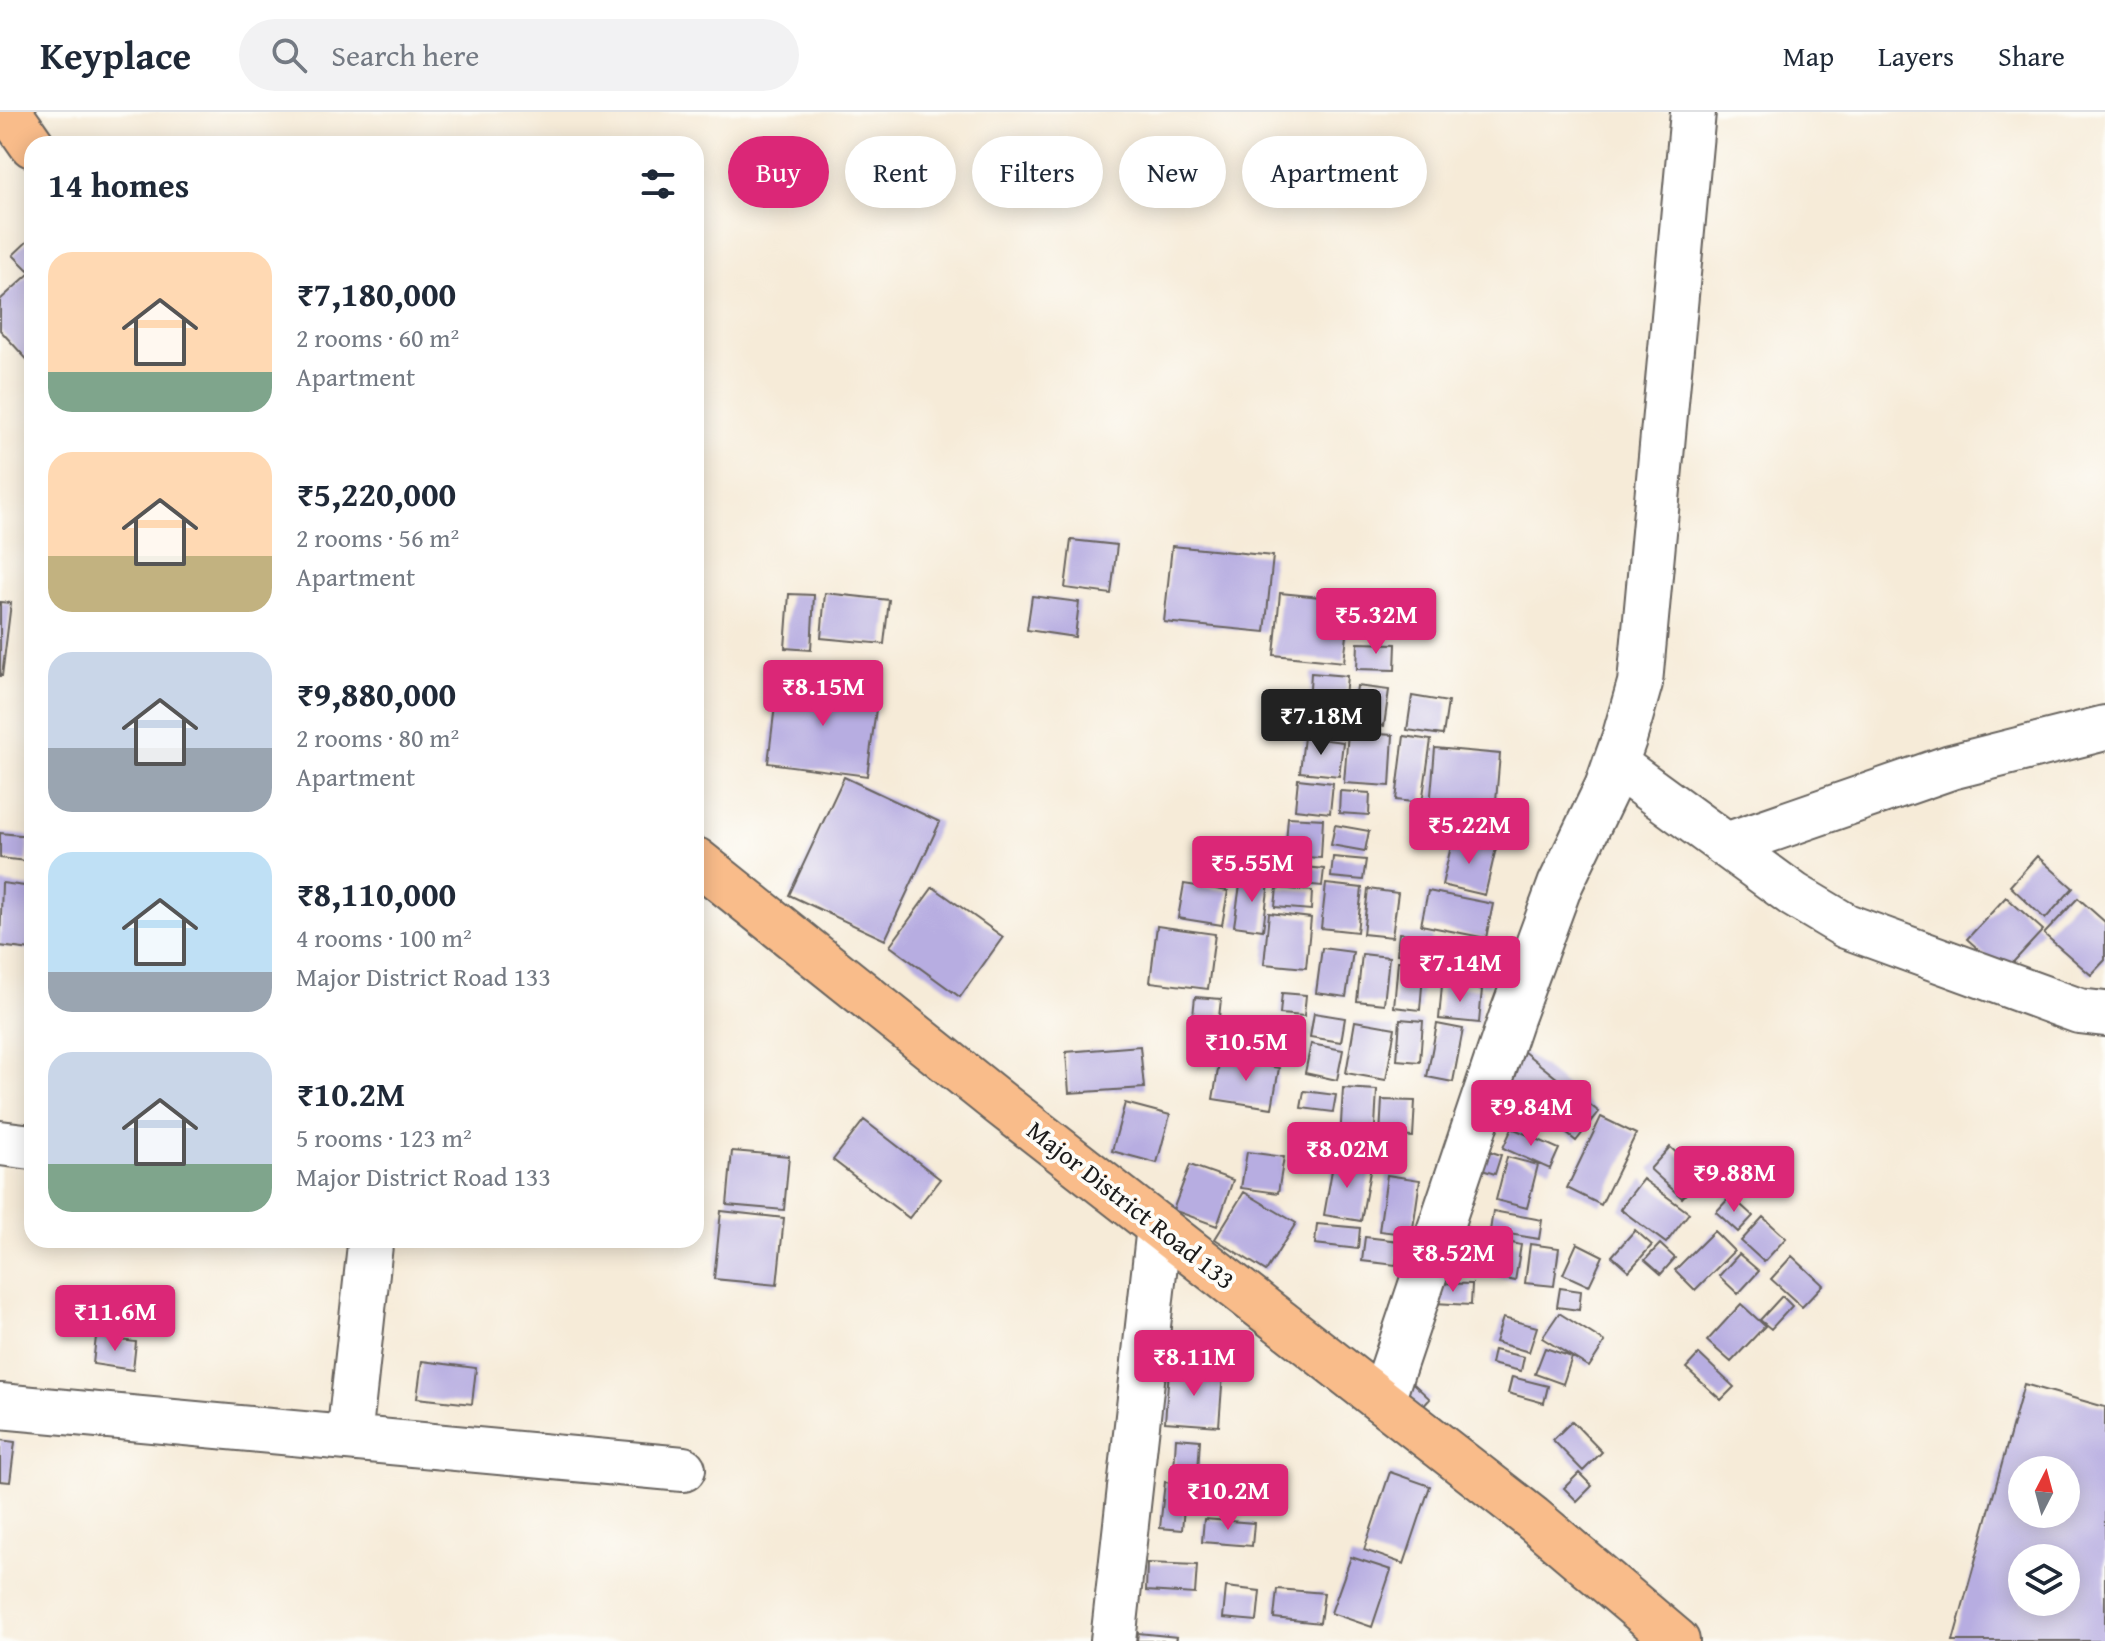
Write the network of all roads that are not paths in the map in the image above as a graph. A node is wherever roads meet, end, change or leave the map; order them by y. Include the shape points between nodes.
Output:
1 (1693, 112) edge
2 (2105, 728) edge
3 (1615, 764) junction
4 (1726, 845) junction
5 (704, 866) edge
6 (2105, 1014) edge
7 (0, 1143) edge
8 (24, 1146) edge
9 (1159, 1227) junction
10 (370, 1248) edge
11 (1382, 1401) junction
12 (0, 1406) edge
13 (349, 1438) junction
14 (683, 1469) dead end
15 (1113, 1641) edge
16 (1677, 1641) edge

1 - 3 street via 1640,683
2 - 4 street via 1951,767
3 - 4 street
3 - 11 street via 1560,885 1511,1018
4 - 6 street via 1846,926 2079,1011
5 - 9 main road, Major District Road 133
7 - 8 street
9 - 11 main road, Major District Road 133
9 - 15 street
10 - 13 street
11 - 16 main road, Major District Road 133
12 - 13 street
13 - 14 street

